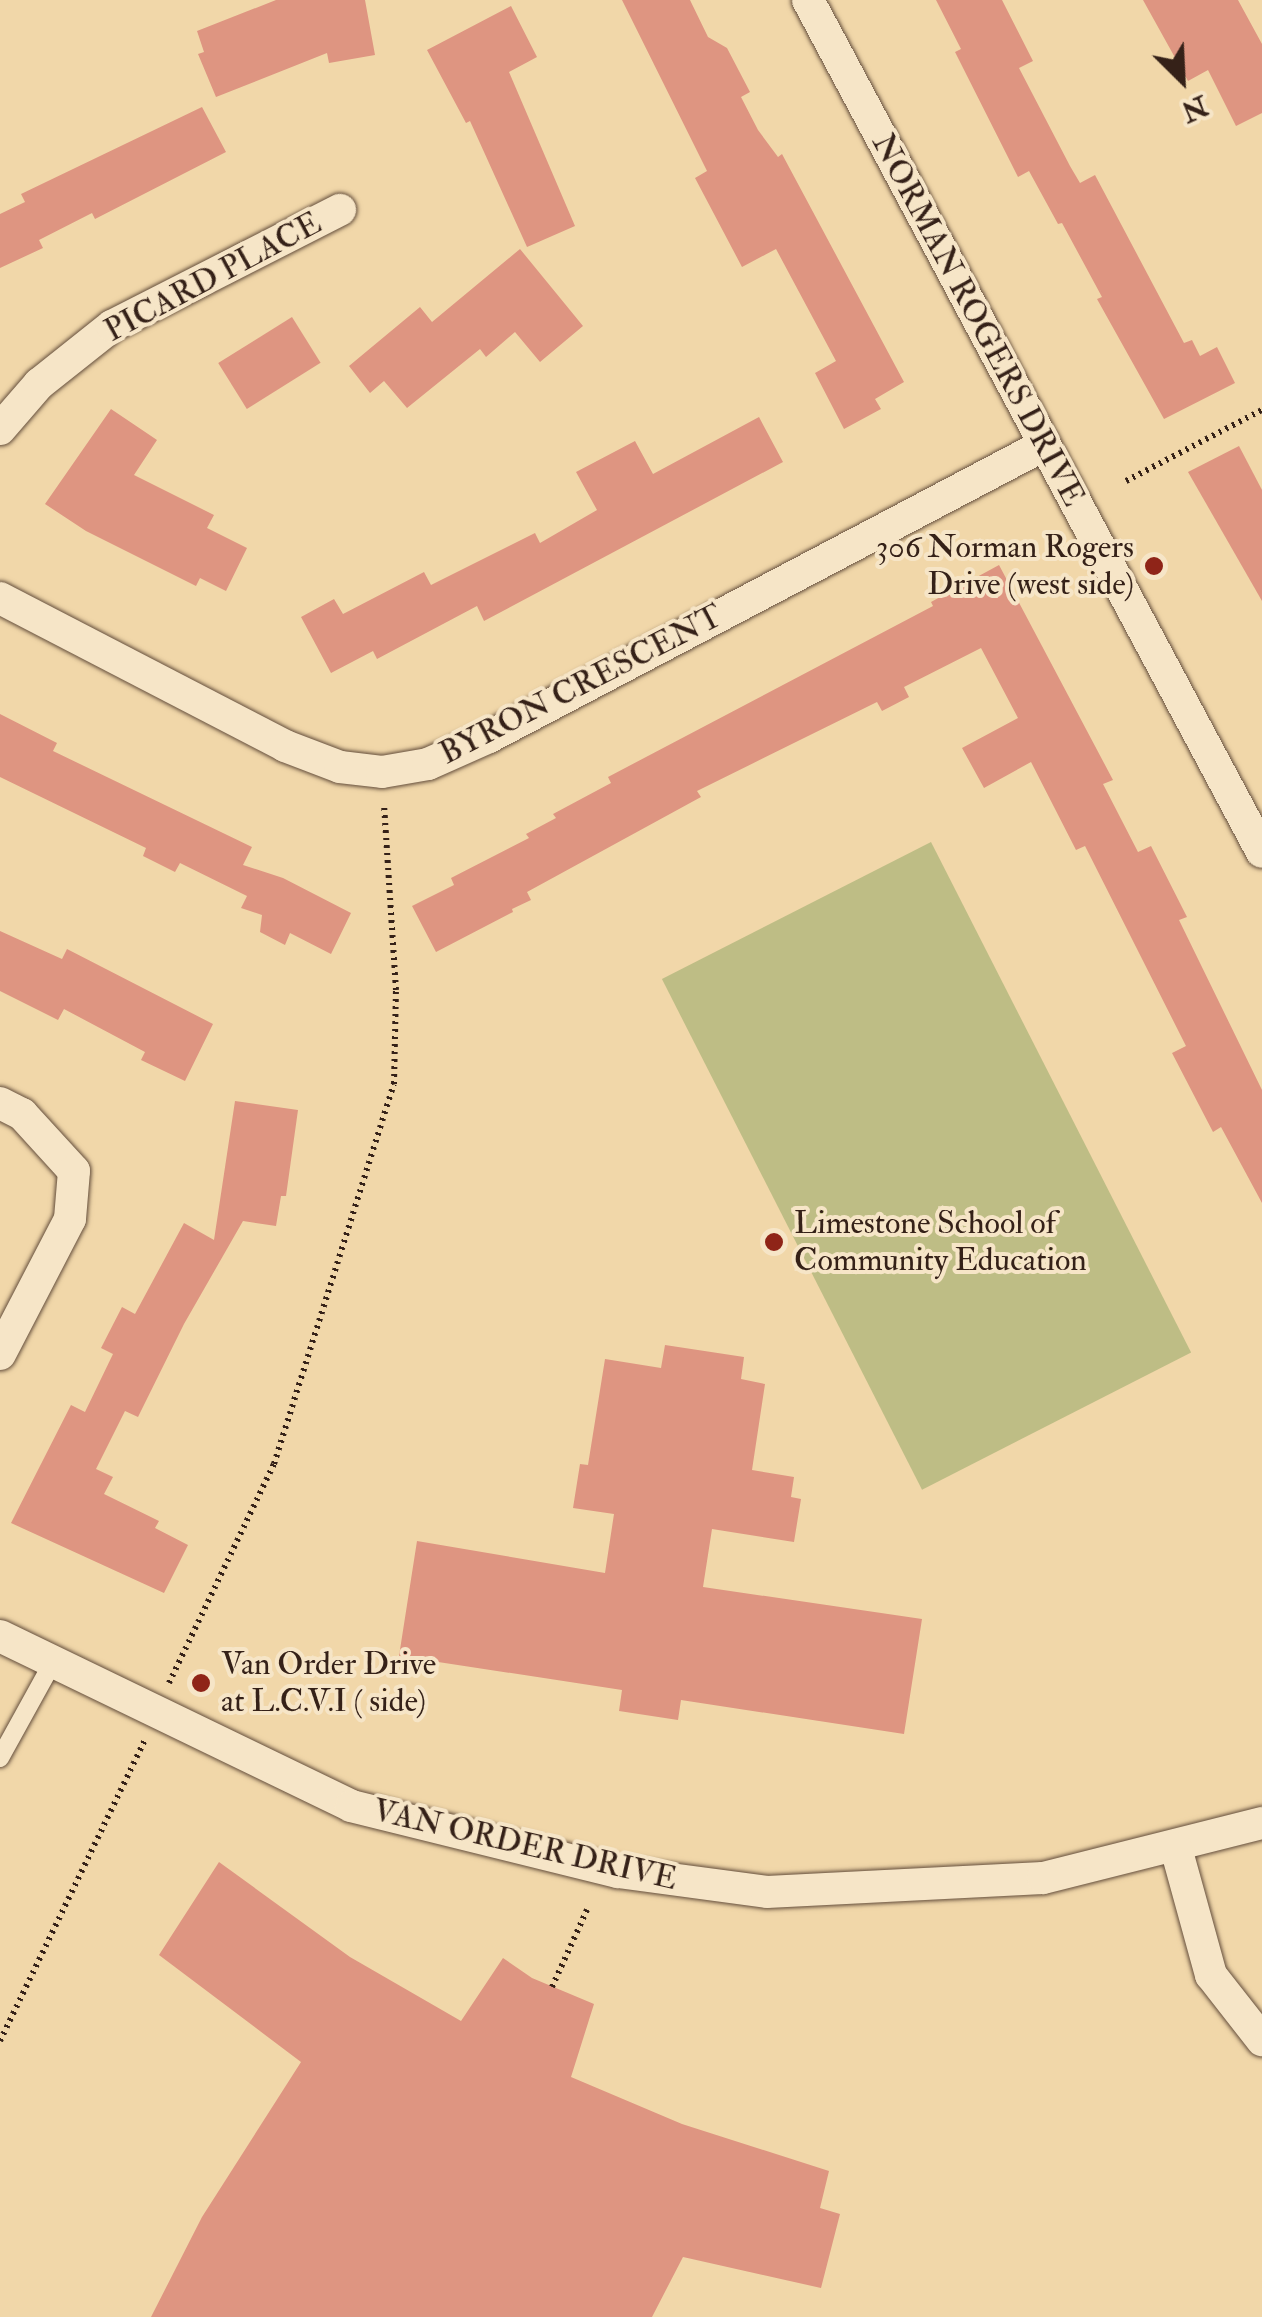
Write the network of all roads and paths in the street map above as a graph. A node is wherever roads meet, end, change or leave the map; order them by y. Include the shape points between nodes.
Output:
1 (808, 0) edge
2 (340, 210) dead end
3 (1262, 410) edge
4 (0, 429) edge
5 (1044, 446) junction
6 (1126, 481) dead end
7 (0, 598) edge
8 (382, 772) junction
9 (1262, 852) edge
10 (0, 1103) edge
11 (0, 1354) edge
12 (0, 1636) edge
13 (53, 1662) junction
14 (158, 1714) junction
15 (0, 1758) edge
16 (1262, 1822) edge
17 (1176, 1848) junction
18 (587, 1910) dead end
19 (552, 1987) dead end
20 (1262, 2040) edge
21 (0, 2041) edge

1 - 5 street, NORMAN ROGERS DRIVE
2 - 4 street, PICARD PLACE via 112,326 39,384
3 - 6 path
5 - 8 street, BYRON CRESCENT via 489,737 428,764
5 - 9 street, NORMAN ROGERS DRIVE
7 - 8 street, BYRON CRESCENT via 285,746 340,766
8 - 14 path via 396,990 394,1084 274,1464
10 - 11 street via 22,1114 74,1171 70,1220
12 - 13 street, VAN ORDER DRIVE
13 - 14 street, VAN ORDER DRIVE
13 - 15 lane
14 - 17 street, VAN ORDER DRIVE via 351,1806 618,1872 748,1890 1043,1878
14 - 21 path
16 - 17 street, VAN ORDER DRIVE
17 - 20 street via 1211,1976
18 - 19 path

